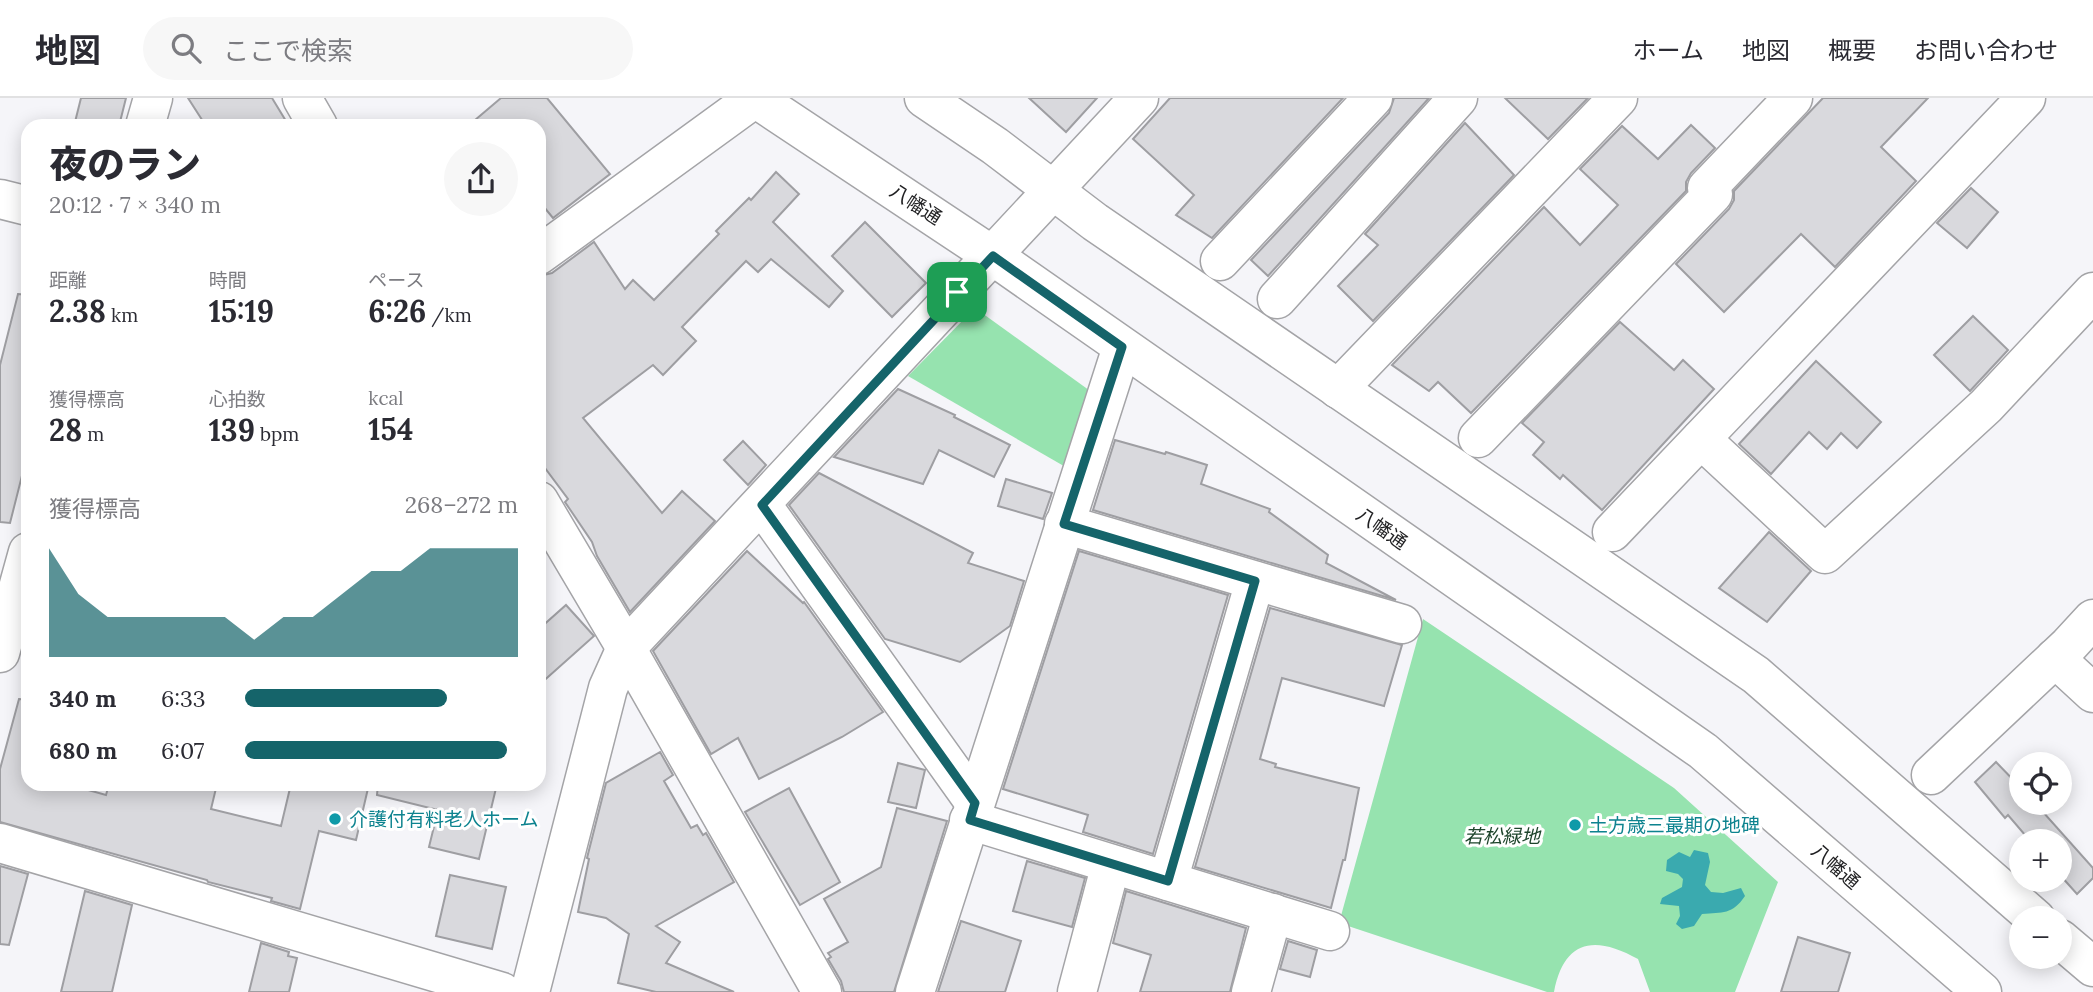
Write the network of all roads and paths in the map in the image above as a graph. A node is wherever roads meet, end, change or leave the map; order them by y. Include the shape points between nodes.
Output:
1 (153, 98) edge
2 (302, 98) edge
3 (755, 98) edge
4 (924, 98) edge
5 (1139, 98) edge
6 (1373, 98) edge
7 (1458, 98) edge
8 (1618, 98) edge
9 (1793, 98) edge
10 (2026, 98) edge
11 (147, 119) edge
12 (314, 119) edge
13 (1052, 191) junction
14 (0, 199) edge
15 (21, 204) edge
16 (546, 243) edge
17 (993, 256) junction
18 (1220, 261) dead end
19 (2093, 292) edge
20 (1277, 299) dead end
21 (1122, 347) junction
22 (1338, 389) junction
23 (1478, 438) dead end
24 (1701, 439) junction
25 (762, 505) junction
26 (546, 513) edge
27 (1064, 524) junction
28 (1612, 532) dead end
29 (21, 577) edge
30 (1255, 581) junction
31 (2093, 619) edge
32 (1402, 624) dead end
33 (626, 648) junction
34 (0, 653) edge
35 (2055, 657) junction
36 (2093, 693) edge
37 (1931, 775) dead end
38 (972, 811) junction
39 (0, 842) edge
40 (1111, 864) junction
41 (1168, 881) junction
42 (2021, 906) edge
43 (1273, 914) junction
44 (1331, 931) dead end
45 (2072, 950) edge
46 (2093, 969) edge
47 (502, 992) edge
48 (530, 992) edge
49 (822, 992) edge
50 (915, 992) edge
51 (1077, 992) edge
52 (1251, 992) edge
53 (1983, 992) edge
54 (2086, 992) edge

1 - 11 street
2 - 12 street
3 - 16 street
3 - 17 street, 八幡通
4 - 13 street
5 - 13 street
6 - 18 street
7 - 20 street
8 - 22 street
9 - 23 street via 1707,188 1713,194
10 - 24 street
13 - 17 street
13 - 22 street
14 - 15 street
17 - 21 street, 八幡通
17 - 25 street
19 - 24 street via 1986,406 1825,554
21 - 27 street
21 - 53 street, 八幡通 via 1703,751
22 - 42 street via 1756,675
24 - 28 street
25 - 33 street
25 - 38 street
26 - 33 street
27 - 30 street
27 - 38 street
29 - 34 street
30 - 32 street
30 - 41 street
31 - 35 street
33 - 48 street via 608,688
33 - 49 street
35 - 36 street
35 - 37 street
38 - 40 street
38 - 50 street
39 - 47 street
40 - 41 street
40 - 51 street
41 - 43 street
43 - 44 street
43 - 52 street
45 - 46 street
46 - 54 street

